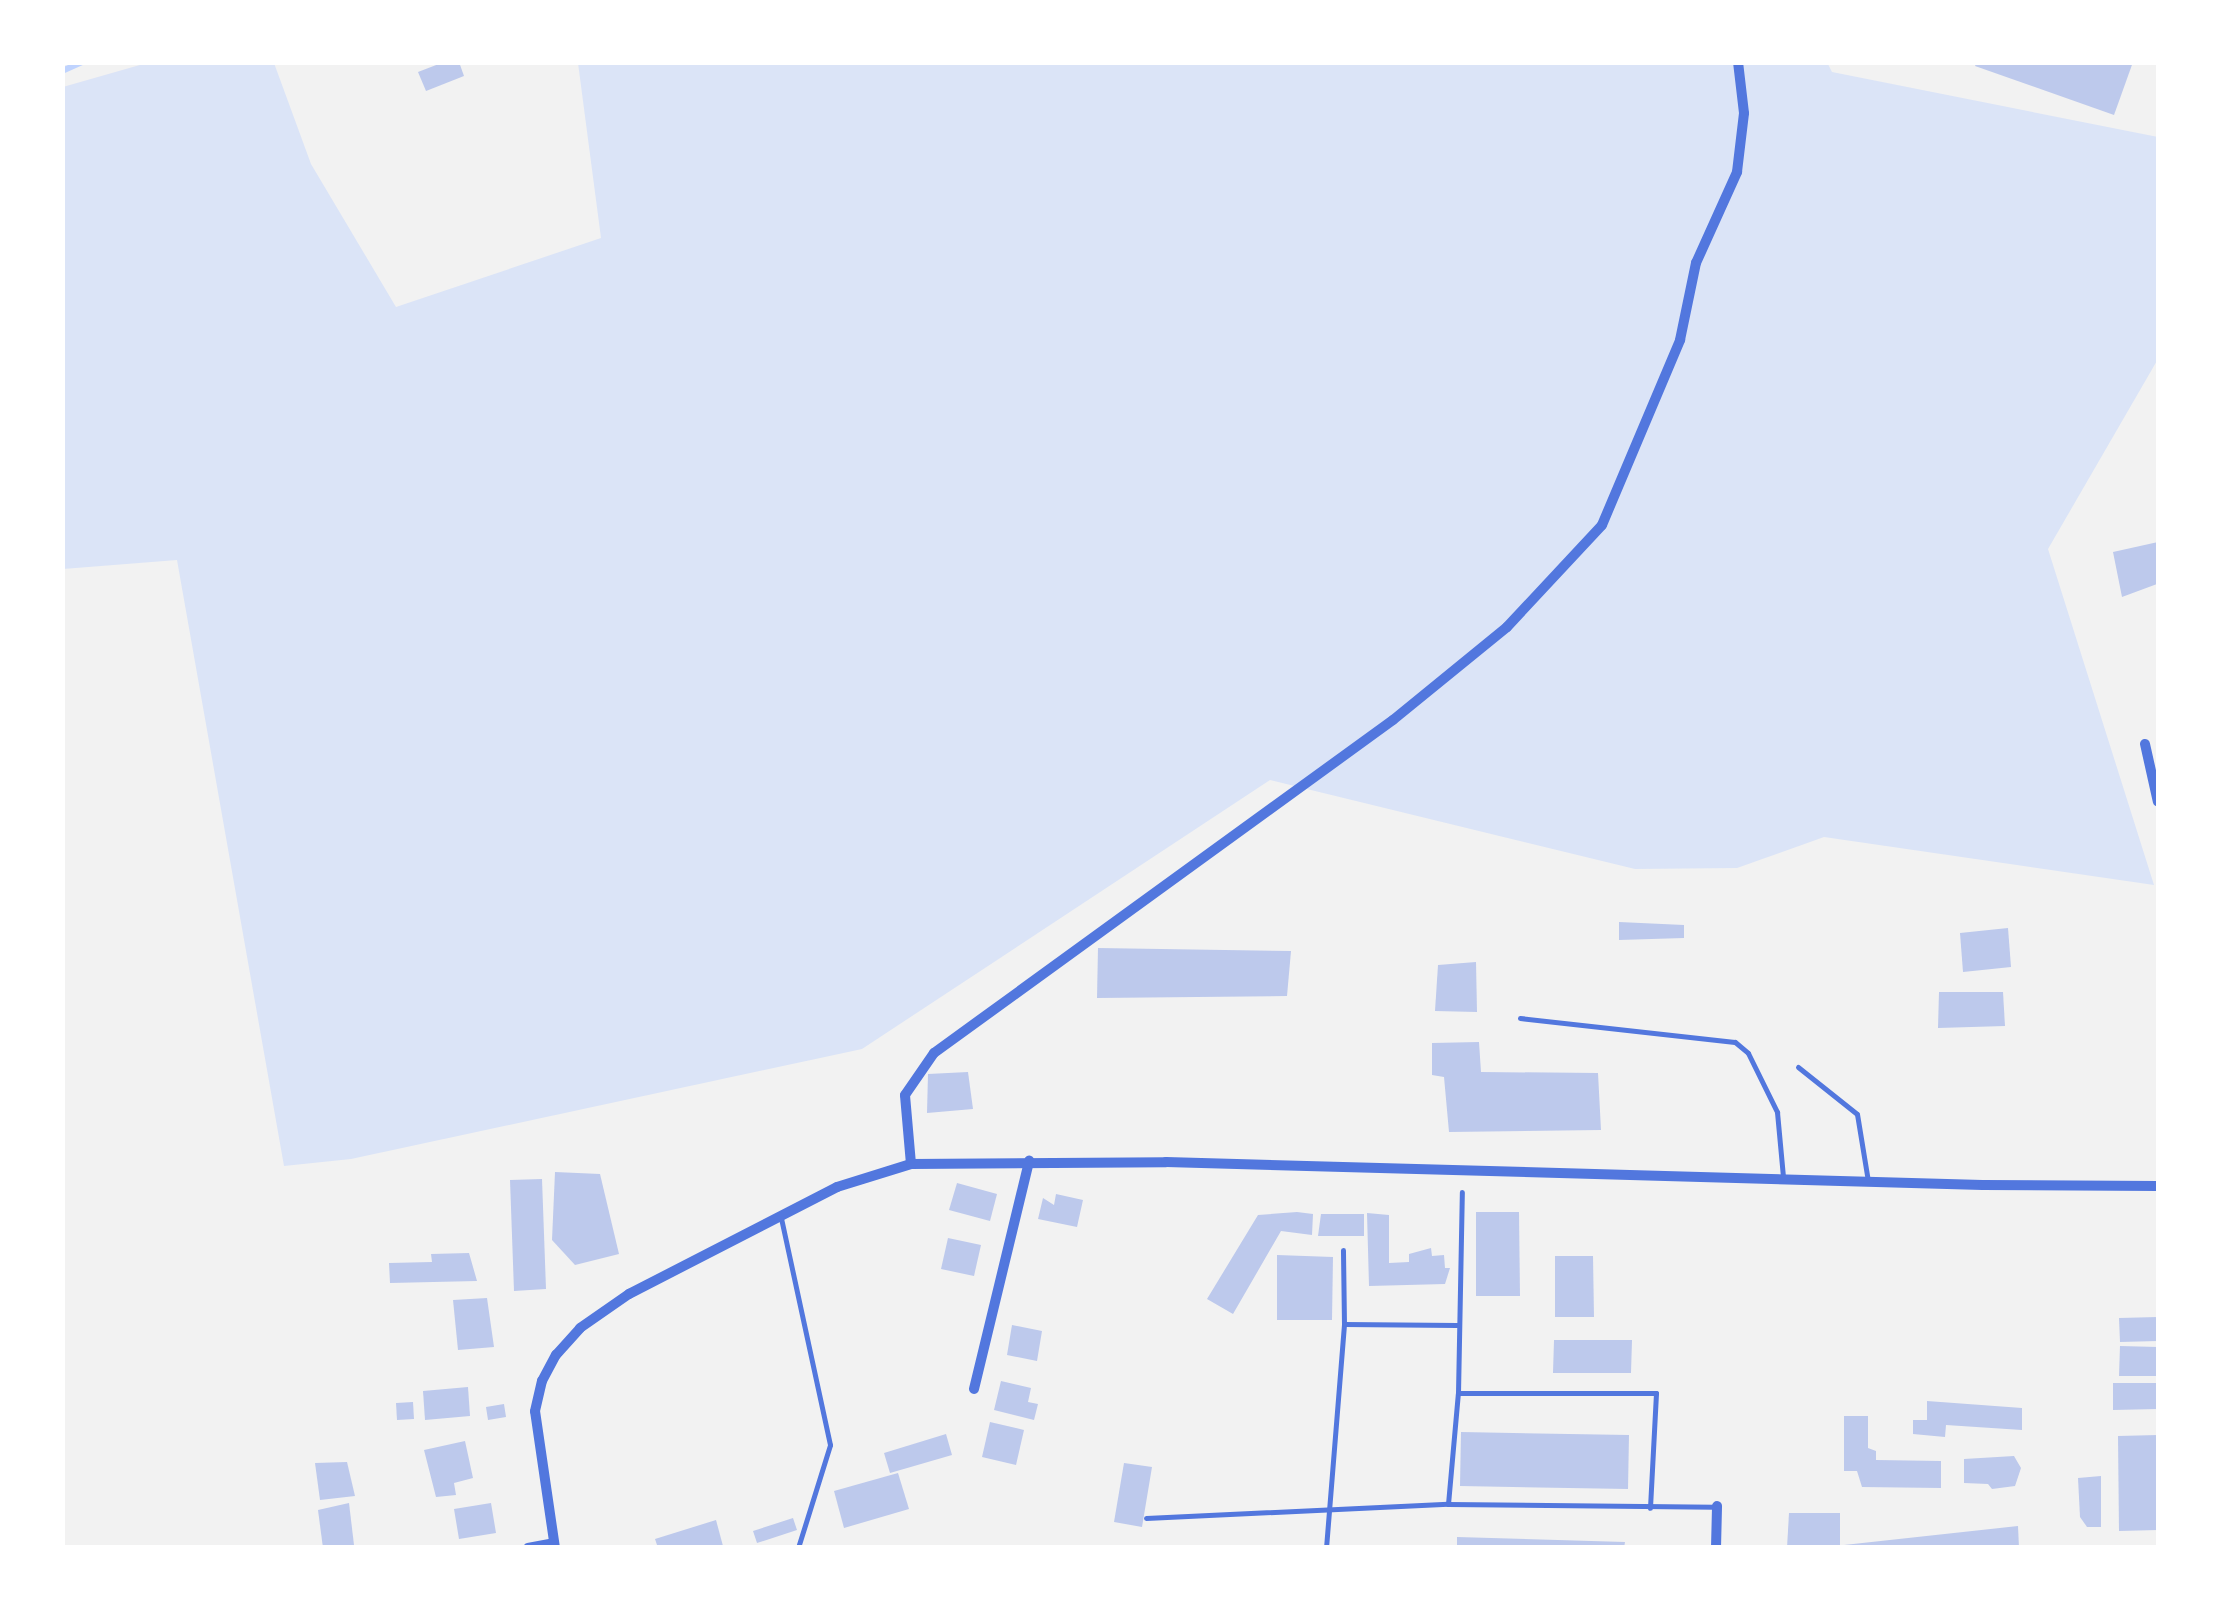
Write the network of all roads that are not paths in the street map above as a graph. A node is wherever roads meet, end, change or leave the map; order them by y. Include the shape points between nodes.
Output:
1 (1738, 62) edge
2 (2145, 744) dead end
3 (2158, 802) edge
4 (1520, 1018) dead end
5 (1798, 1068) dead end
6 (1030, 1161) junction
7 (911, 1164) junction
8 (1782, 1177) junction
9 (1868, 1182) junction
10 (2158, 1186) edge
11 (1462, 1192) dead end
12 (780, 1216) junction
13 (1344, 1250) dead end
14 (1344, 1324) junction
15 (1457, 1325) junction
16 (974, 1389) dead end
17 (1458, 1393) junction
18 (1448, 1504) junction
19 (1717, 1506) joint
20 (1650, 1508) junction
21 (1330, 1511) junction
22 (1146, 1518) dead end
23 (555, 1545) edge
24 (528, 1548) edge
25 (798, 1548) edge
26 (1326, 1548) edge
27 (1716, 1548) edge

1 - 7 street via 1744,113 1737,172 1696,263 1680,340 1602,525 1507,627 1392,720 934,1053 906,1095
2 - 3 street
4 - 8 lane via 1735,1042 1748,1053 1778,1112
5 - 9 lane via 1857,1114
6 - 7 street
6 - 8 street
6 - 16 street
7 - 12 street via 837,1187
8 - 9 street
9 - 10 street
11 - 15 lane
12 - 23 street via 629,1294 556,1354 536,1412
12 - 25 lane via 830,1445
13 - 14 lane
14 - 15 lane
14 - 21 lane
15 - 17 lane
17 - 18 lane
17 - 20 lane via 1656,1393
18 - 20 lane
18 - 21 lane
19 - 20 lane
19 - 27 street
21 - 22 lane
21 - 26 lane
23 - 24 street

